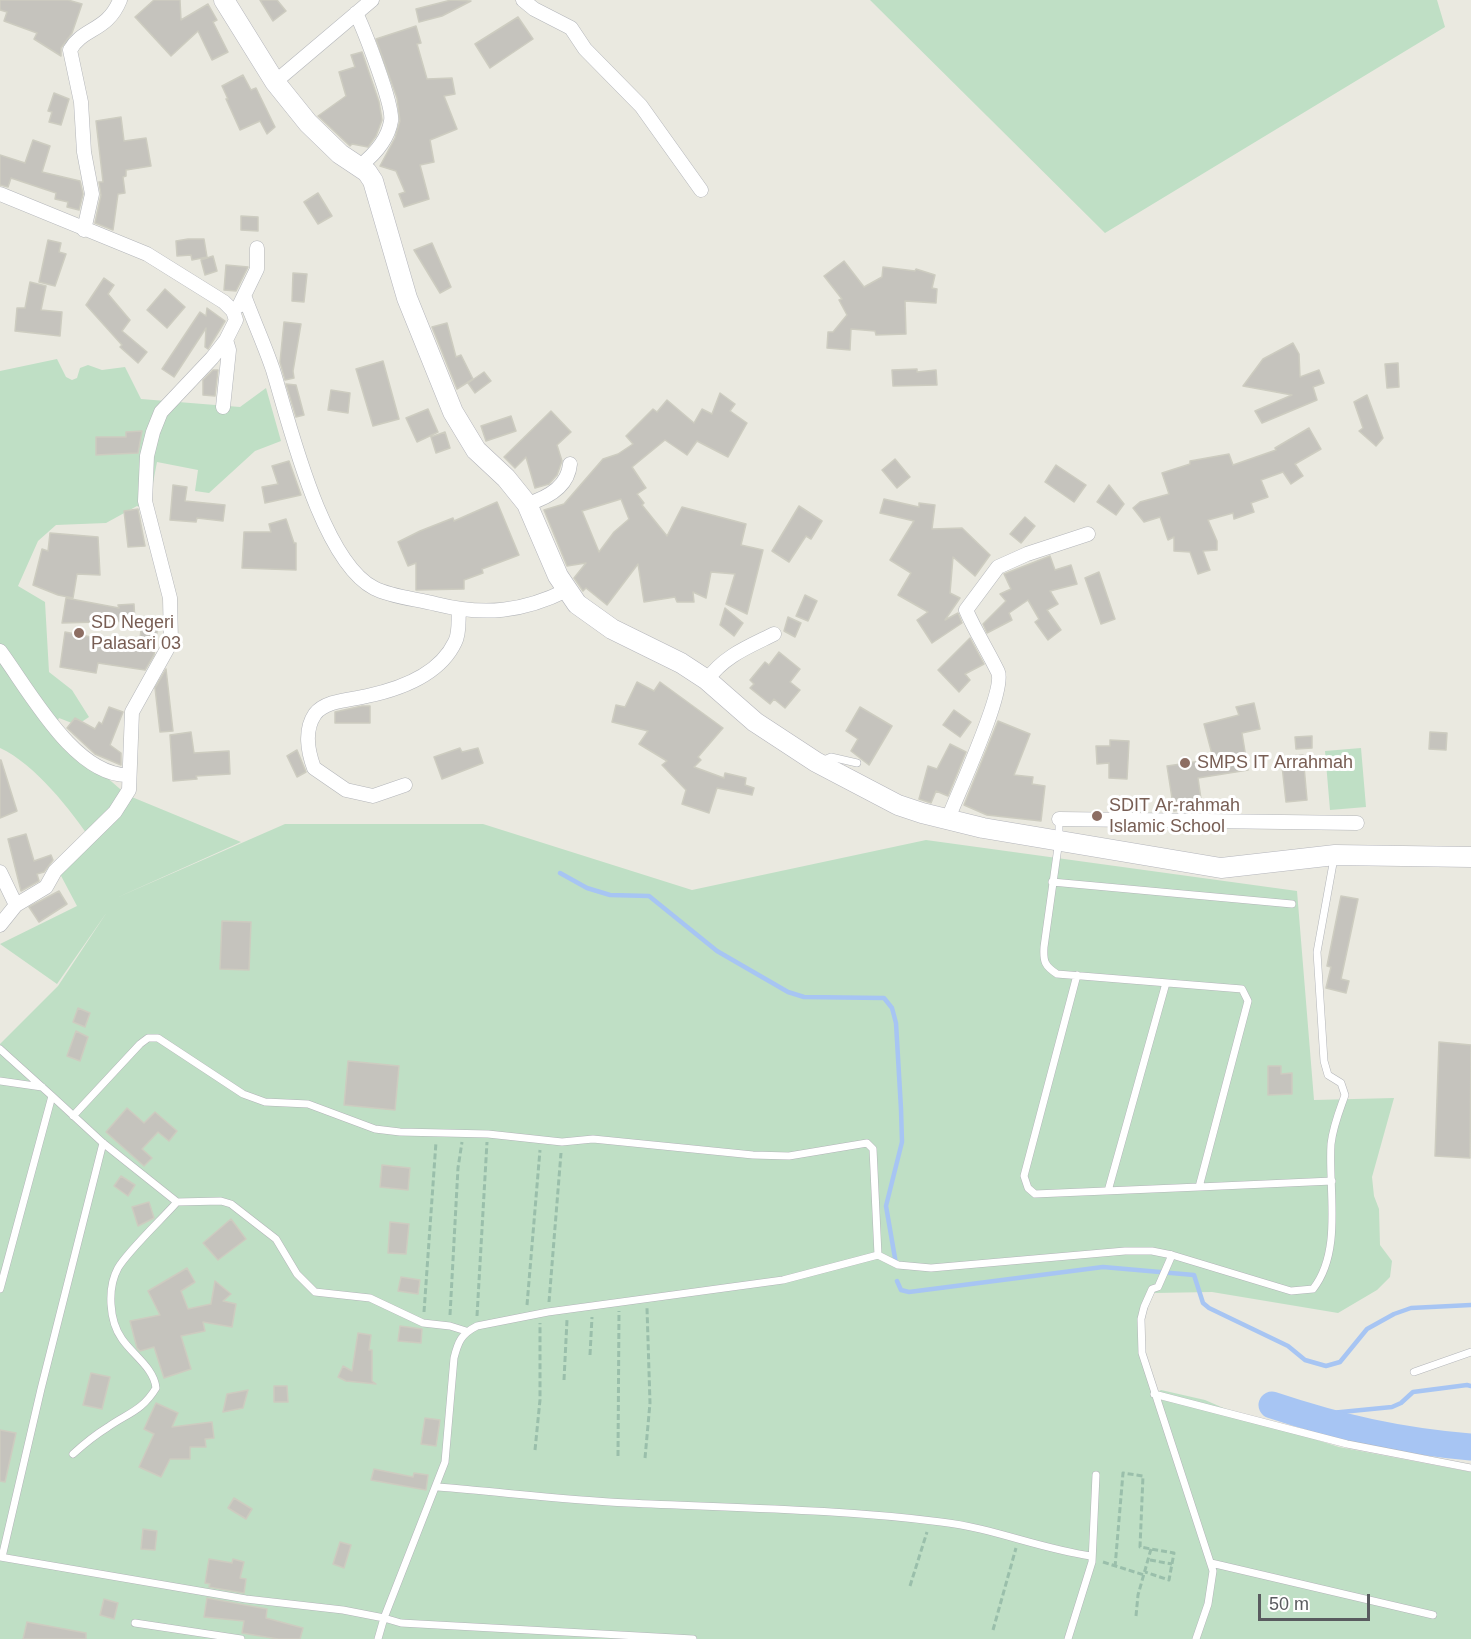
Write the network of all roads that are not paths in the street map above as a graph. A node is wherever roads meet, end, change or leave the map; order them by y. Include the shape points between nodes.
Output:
1 (120, 0) edge
2 (372, 0) edge
3 (523, 0) edge
4 (230, 3) edge
5 (356, 13) junction
6 (275, 82) junction
7 (360, 166) junction
8 (701, 190) dead end
9 (0, 194) edge
10 (84, 230) junction
11 (257, 249) dead end
12 (245, 298) junction
13 (233, 311) junction
14 (226, 340) junction
15 (223, 407) dead end
16 (570, 464) dead end
17 (527, 504) junction
18 (1088, 534) dead end
19 (567, 590) junction
20 (459, 610) junction
21 (774, 634) dead end
22 (0, 651) edge
23 (707, 681) junction
24 (816, 762) junction
25 (857, 763) dead end
26 (129, 775) junction
27 (405, 785) dead end
28 (948, 819) junction
29 (1059, 819) joint
30 (1357, 823) dead end
31 (1059, 840) junction
32 (1335, 855) junction
33 (1471, 857) edge
34 (0, 872) edge
35 (1052, 882) junction
36 (1292, 904) dead end
37 (16, 905) junction
38 (0, 925) edge
39 (1077, 975) junction
40 (1166, 983) junction
41 (0, 1049) edge
42 (0, 1081) edge
43 (42, 1087) junction
44 (52, 1096) junction
45 (73, 1116) junction
46 (103, 1143) junction
47 (1332, 1181) junction
48 (1199, 1186) junction
49 (1108, 1191) junction
50 (177, 1202) junction
51 (1172, 1255) junction
52 (878, 1256) junction
53 (0, 1289) edge
54 (466, 1331) junction
55 (1471, 1352) edge
56 (1414, 1372) dead end
57 (1154, 1394) junction
58 (73, 1454) dead end
59 (1471, 1468) edge
60 (1096, 1475) dead end
61 (438, 1487) junction
62 (1, 1557) edge
63 (1092, 1559) junction
64 (1211, 1563) junction
65 (1433, 1615) dead end
66 (384, 1618) junction
67 (135, 1623) dead end
68 (241, 1639) edge
69 (378, 1639) edge
70 (693, 1639) edge
71 (1068, 1639) edge
72 (1196, 1639) edge

1 - 10 street via 104,25 75,41 70,50 81,102 92,194
2 - 5 street
3 - 8 street via 571,28 585,49 641,106
4 - 6 main road
5 - 6 street
5 - 7 street via 372,51 392,120 382,144
6 - 7 main road via 324,140
7 - 17 main road via 373,182 406,298 453,412 476,450
9 - 10 street
10 - 13 street via 147,254
11 - 12 street via 257,269
12 - 13 street
12 - 20 street via 313,494 346,564 374,588
13 - 14 street via 234,326
14 - 15 street via 229,350
14 - 26 street via 161,412 147,456 145,501 170,598 171,642 132,712
16 - 17 street via 562,485
17 - 19 main road
18 - 28 street via 998,567 966,610 999,675 981,740
19 - 20 street via 534,606 490,612
19 - 23 main road via 577,604 612,629 653,647
20 - 27 street via 457,640 439,663 422,676 397,689 327,706 315,714 308,737 314,768 346,790 373,796
21 - 23 street via 730,656
22 - 26 street via 64,739 90,762 116,774
23 - 24 main road via 755,722
24 - 25 lane via 831,758
24 - 28 main road via 898,805
26 - 37 street via 129,790 115,812 55,871 42,891
28 - 31 main road
29 - 30 street
29 - 31 lane
31 - 32 main road via 1221,868
31 - 35 lane
32 - 33 main road
32 - 47 lane via 1317,952 1324,1061 1328,1075 1341,1083 1345,1095 1335,1119
34 - 37 street
35 - 36 lane
35 - 39 lane via 1043,960 1057,974
37 - 38 street
39 - 40 lane
39 - 49 lane via 1024,1176 1035,1194
40 - 48 lane via 1242,989 1248,1000
40 - 49 lane
41 - 43 lane
42 - 43 lane
43 - 44 lane
44 - 45 lane
44 - 53 lane
45 - 46 lane
45 - 52 lane via 140,1044 148,1038 158,1038 243,1094 265,1102 308,1104 375,1129 562,1142 593,1139 789,1156 867,1143 873,1149
46 - 50 lane
46 - 62 lane
47 - 48 lane
47 - 51 lane via 1334,1207 1326,1265 1312,1289 1291,1291
48 - 49 lane
50 - 54 lane via 231,1204 276,1239 297,1274 315,1292 370,1298 423,1323
50 - 58 lane via 118,1268 111,1301 112,1317 121,1338 151,1373 156,1388 133,1414 107,1427
51 - 52 lane via 1125,1251 931,1268 898,1265
51 - 57 lane via 1141,1319 1142,1353
52 - 54 lane via 783,1280 548,1312
54 - 61 lane via 454,1358 446,1462
55 - 56 lane
57 - 59 lane via 1347,1444
57 - 64 lane
60 - 63 lane
61 - 63 lane via 625,1503 812,1510 930,1521 986,1529
61 - 66 lane
62 - 66 lane
63 - 71 lane
64 - 65 lane
64 - 72 lane via 1214,1571 1208,1604
66 - 69 lane
66 - 70 lane via 401,1623
67 - 68 lane

